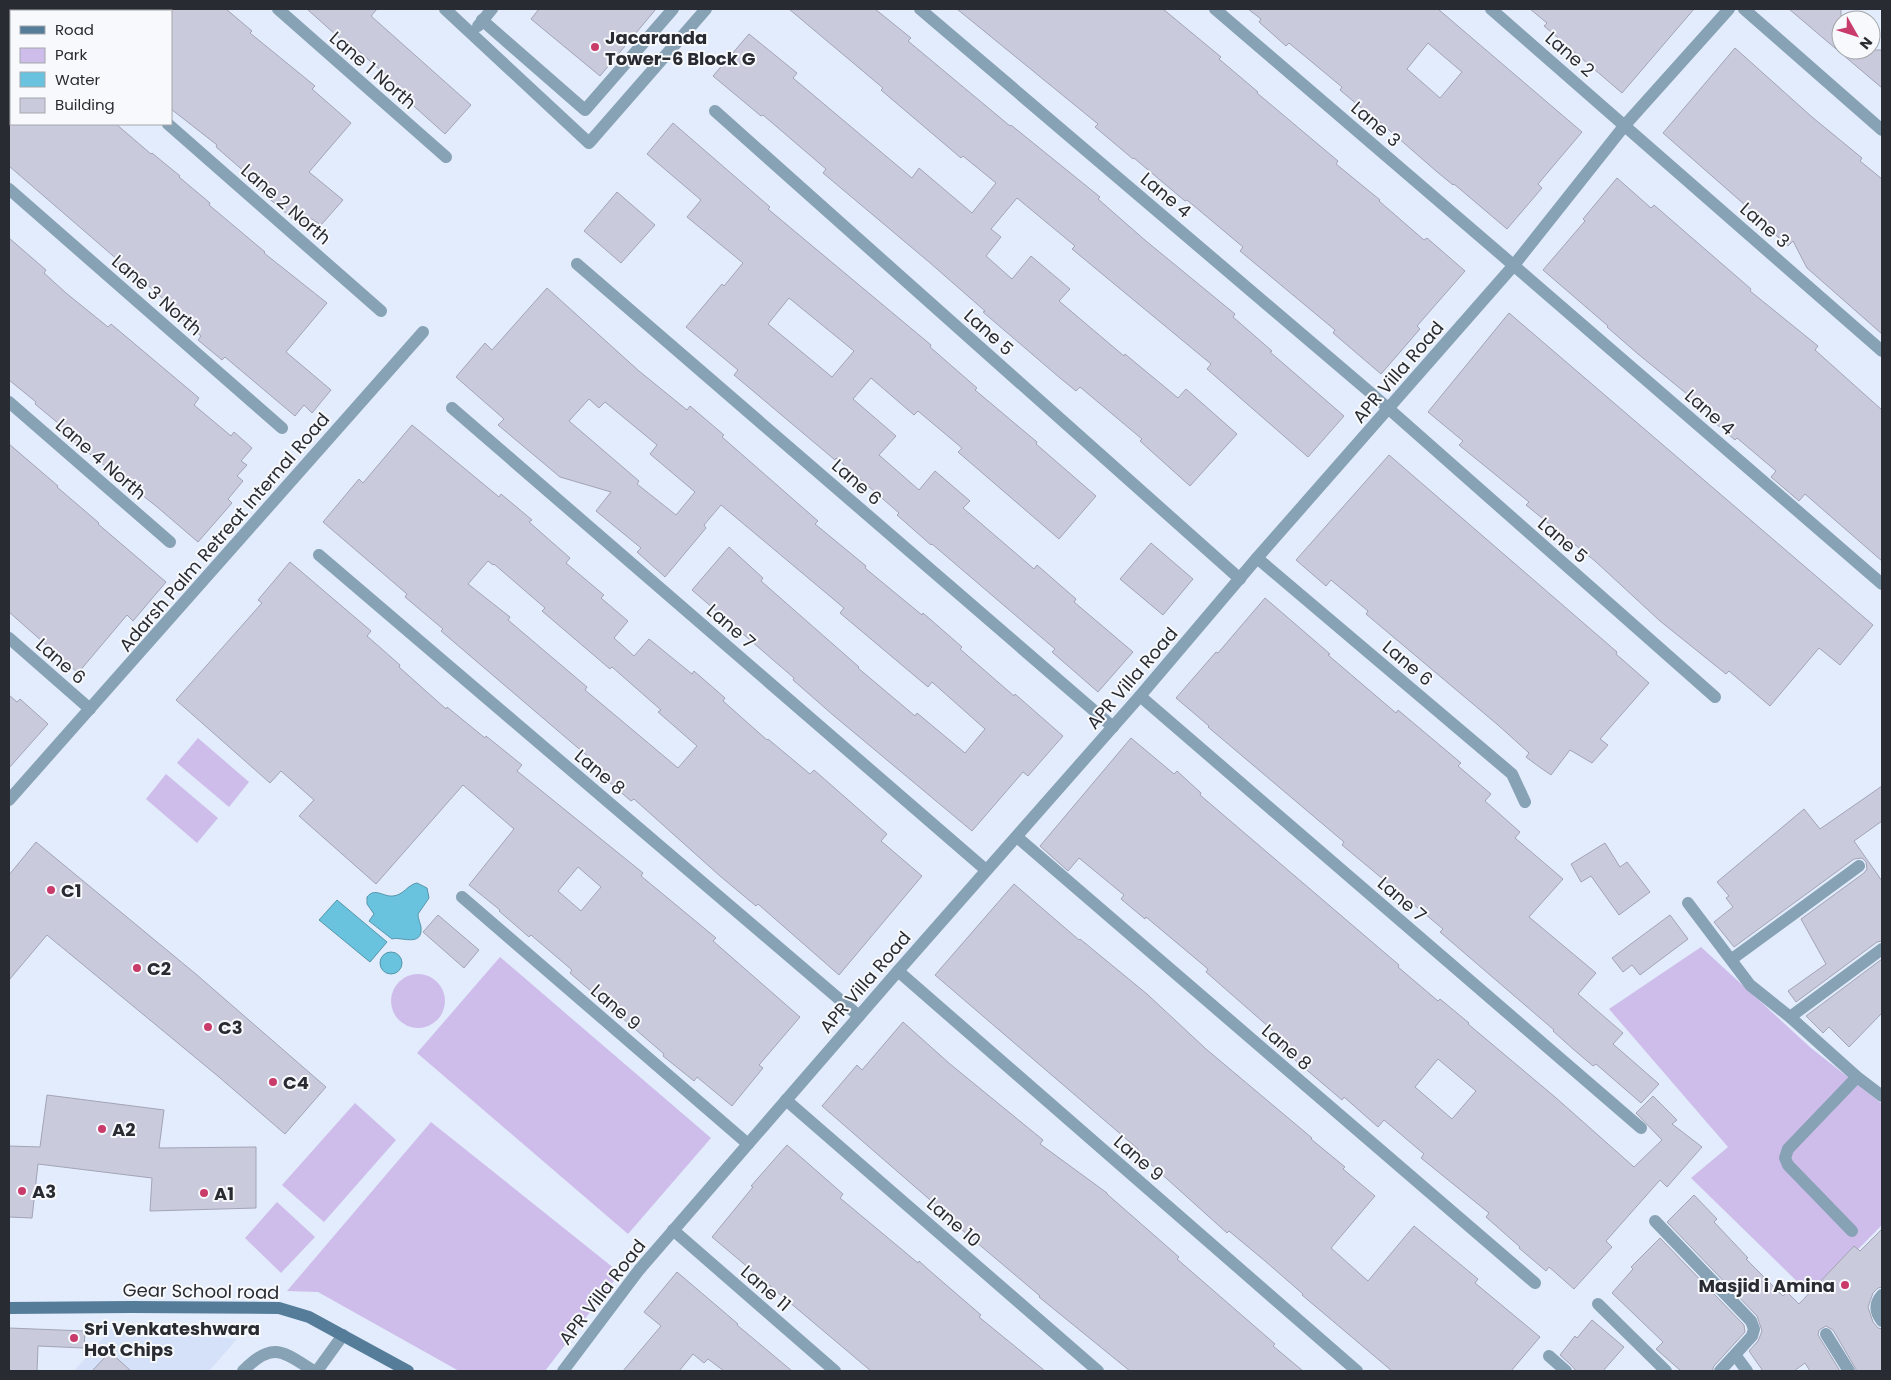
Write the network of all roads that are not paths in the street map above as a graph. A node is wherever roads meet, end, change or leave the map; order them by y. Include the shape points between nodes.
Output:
1 (278, 9) edge
2 (445, 9) edge
3 (492, 9) edge
4 (673, 9) edge
5 (706, 9) edge
6 (920, 9) edge
7 (1215, 9) edge
8 (1491, 9) edge
9 (1729, 9) edge
10 (1744, 9) edge
11 (482, 20) junction
12 (471, 33) junction
13 (715, 111) dead end
14 (169, 125) edge
15 (1625, 125) junction
16 (1882, 130) edge
17 (446, 157) dead end
18 (9, 189) edge
19 (577, 264) dead end
20 (1514, 266) junction
21 (381, 311) dead end
22 (423, 332) dead end
23 (1882, 351) edge
24 (9, 402) edge
25 (452, 408) dead end
26 (1389, 409) junction
27 (282, 428) dead end
28 (170, 542) dead end
29 (319, 555) dead end
30 (1257, 558) junction
31 (1240, 579) junction
32 (1882, 584) edge
33 (9, 638) edge
34 (1140, 696) junction
35 (1715, 697) dead end
36 (90, 709) junction
37 (1113, 727) junction
38 (9, 800) edge
39 (1525, 802) dead end
40 (1016, 837) junction
41 (1860, 866) dead end
42 (986, 870) junction
43 (462, 897) dead end
44 (1688, 903) dead end
45 (1882, 949) edge
46 (1732, 959) junction
47 (898, 971) junction
48 (859, 1016) junction
49 (1790, 1016) junction
50 (1856, 1077) junction
51 (1882, 1096) edge
52 (786, 1100) junction
53 (1641, 1128) dead end
54 (748, 1144) junction
55 (1654, 1221) dead end
56 (673, 1230) junction
57 (1852, 1231) dead end
58 (1535, 1283) dead end
59 (1882, 1295) edge
60 (1598, 1304) dead end
61 (9, 1308) edge
62 (1882, 1321) edge
63 (1826, 1334) dead end
64 (343, 1335) junction
65 (1549, 1356) dead end
66 (1736, 1356) junction
67 (243, 1371) edge
68 (316, 1371) edge
69 (408, 1371) edge
70 (563, 1371) edge
71 (835, 1371) edge
72 (1098, 1371) edge
73 (1357, 1371) edge
74 (1566, 1371) edge
75 (1666, 1371) edge
76 (1720, 1371) edge
77 (1747, 1371) edge
78 (1849, 1371) edge

1 - 17 street, Lane 1 North
2 - 12 street
3 - 11 street
4 - 11 street via 585,110
5 - 12 street via 589,143
6 - 26 street, Lane 4
7 - 20 street, Lane 3
8 - 15 street, Lane 2
9 - 15 street, APR Villa Road
10 - 16 street
11 - 12 street
13 - 31 street, Lane 5
14 - 21 street, Lane 2 North
15 - 20 street, APR Villa Road
15 - 23 street, Lane 3
18 - 27 street, Lane 3 North
19 - 37 street, Lane 6
20 - 26 street, APR Villa Road
20 - 32 street, Lane 4
22 - 36 street, Adarsh Palm Retreat Internal Road
24 - 28 street, Lane 4 North
25 - 42 street, Lane 7
26 - 30 street, APR Villa Road
26 - 35 street, Lane 5
29 - 48 street, Lane 8
30 - 31 street, APR Villa Road
30 - 39 street, Lane 6 via 1512,774
31 - 34 street, APR Villa Road
33 - 36 street, Lane 6
34 - 37 street, APR Villa Road
34 - 53 street, Lane 7
36 - 38 street, Adarsh Palm Retreat Internal Road
37 - 40 street, APR Villa Road
40 - 42 street, APR Villa Road
40 - 58 street, Lane 8
41 - 46 street
42 - 47 street, APR Villa Road
43 - 54 street, Lane 9
44 - 46 street
45 - 49 street
46 - 49 street via 1750,984
47 - 48 street, APR Villa Road
47 - 73 street, Lane 9
48 - 52 street, APR Villa Road
49 - 50 street
50 - 51 street
50 - 57 street via 1788,1149 1785,1158 1788,1165
52 - 54 street, APR Villa Road
52 - 72 street, Lane 10
54 - 56 street, APR Villa Road
55 - 66 street via 1751,1321 1752,1336
56 - 70 street, APR Villa Road
56 - 71 street, Lane 11
59 - 62 street via 1876,1305 1876,1314
60 - 75 street
61 - 64 main road, Gear School road via 279,1308 309,1317
63 - 78 street
64 - 68 street
64 - 69 main road, Gear School road
65 - 74 street
66 - 76 street
66 - 77 street
67 - 68 street via 254,1359 268,1352 282,1351

